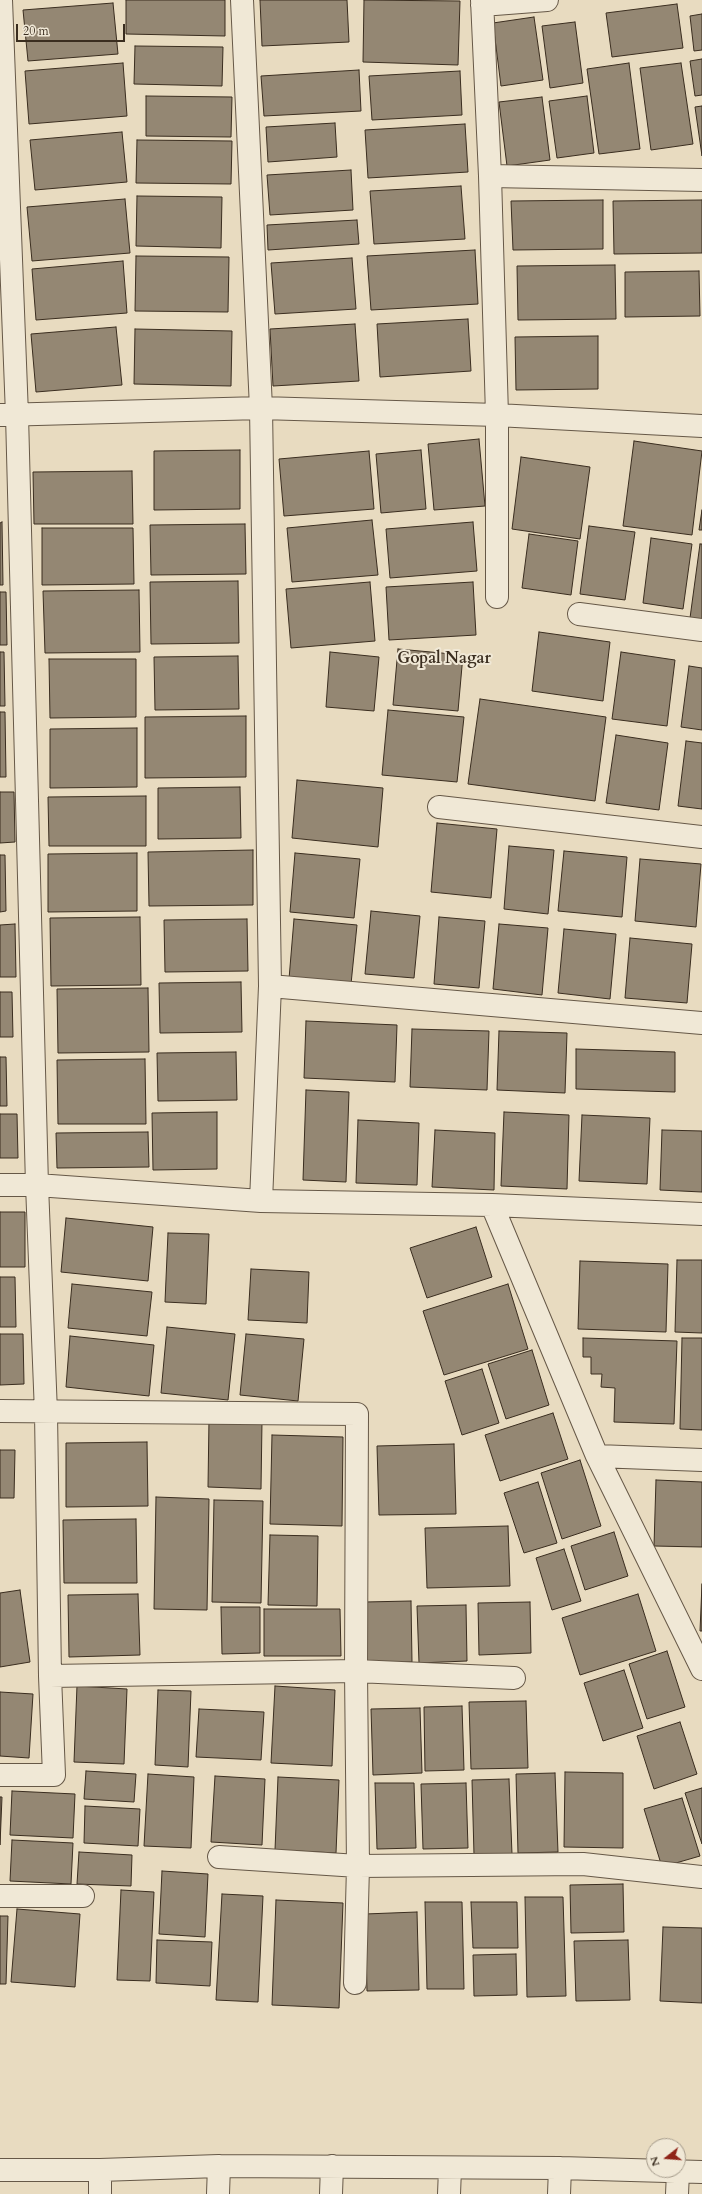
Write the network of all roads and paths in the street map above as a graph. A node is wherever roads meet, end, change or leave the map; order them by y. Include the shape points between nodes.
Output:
1 (1, 0) edge
2 (242, 0) edge
3 (547, 0) edge
4 (482, 2) edge
5 (490, 176) junction
6 (702, 180) edge
7 (261, 408) junction
8 (9, 415) edge
9 (497, 415) junction
10 (702, 426) edge
11 (497, 597) dead end
12 (579, 614) dead end
13 (702, 630) edge
14 (439, 807) dead end
15 (702, 837) edge
16 (270, 986) junction
17 (702, 1023) edge
18 (0, 1185) edge
19 (37, 1185) junction
20 (261, 1201) junction
21 (492, 1205) junction
22 (702, 1214) edge
23 (0, 1411) edge
24 (46, 1413) junction
25 (597, 1456) junction
26 (702, 1460) edge
27 (702, 1669) edge
28 (356, 1671) junction
29 (50, 1676) junction
30 (514, 1678) dead end
31 (0, 1774) edge
32 (219, 1857) dead end
33 (358, 1866) junction
34 (702, 1877) edge
35 (0, 1896) edge
36 (83, 1896) dead end
37 (355, 1983) dead end
38 (219, 2166) junction
39 (332, 2166) junction
40 (560, 2168) junction
41 (450, 2169) junction
42 (0, 2170) edge
43 (100, 2170) junction
44 (646, 2171) edge
45 (686, 2172) edge
46 (702, 2172) edge
47 (678, 2178) edge
48 (100, 2194) edge
49 (218, 2194) edge
50 (331, 2194) edge
51 (449, 2194) edge
52 (559, 2194) edge
53 (677, 2194) edge

1 - 8 street
2 - 7 street
3 - 4 street
4 - 5 street
5 - 6 street
5 - 9 street
7 - 8 street
7 - 9 street
7 - 16 street
8 - 19 street
9 - 10 street
9 - 11 street
12 - 13 street
14 - 15 street
16 - 17 street
16 - 20 street
18 - 19 street
19 - 20 street
19 - 24 street
20 - 21 street
21 - 22 street
21 - 25 street
23 - 24 street
24 - 28 street via 357,1414
24 - 29 street
25 - 26 street
25 - 27 street
28 - 29 street
28 - 30 street
28 - 33 street
29 - 31 street via 54,1775
32 - 33 street
33 - 34 street via 583,1864
33 - 37 street
35 - 36 street
38 - 39 street
38 - 43 street
38 - 49 street
39 - 41 street
39 - 50 street
40 - 41 street
40 - 44 street
40 - 52 street
41 - 51 street
42 - 43 street
43 - 48 street
45 - 46 street
47 - 53 street

